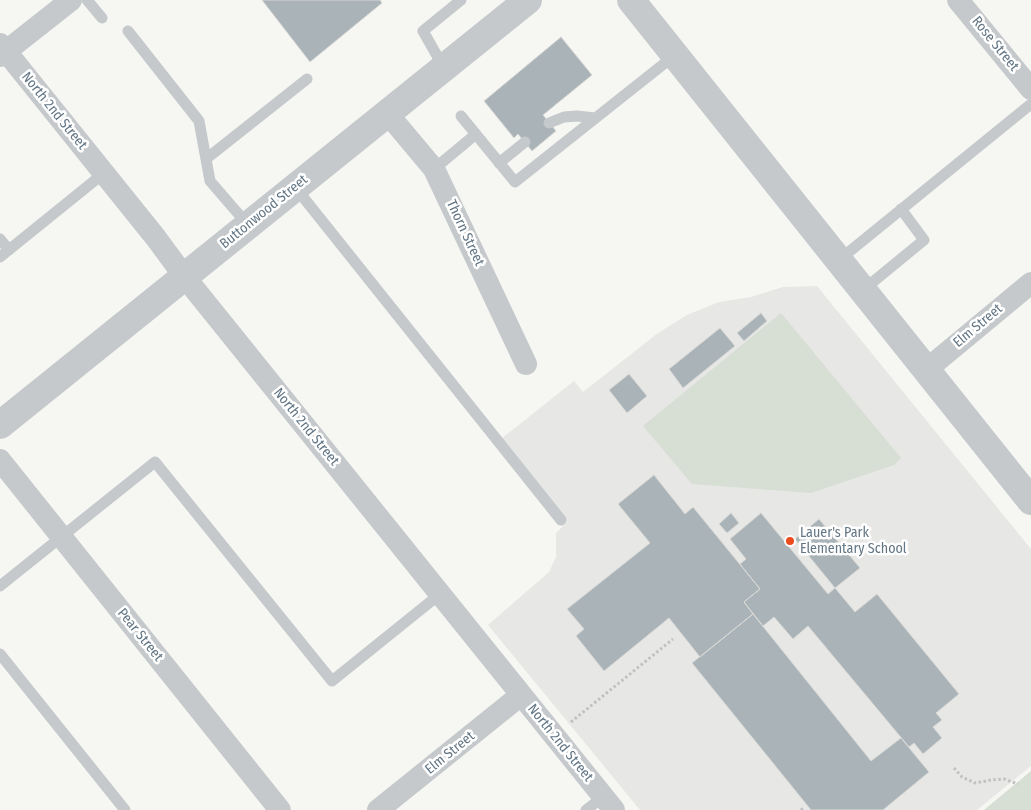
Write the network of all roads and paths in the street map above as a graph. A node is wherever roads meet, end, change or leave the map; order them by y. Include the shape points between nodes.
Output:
1 (71, 0) edge
2 (87, 0) edge
3 (528, 0) edge
4 (631, 0) edge
5 (958, 0) edge
6 (456, 2) edge
7 (102, 18) dead end
8 (128, 31) dead end
9 (2, 50) edge
10 (675, 55) junction
11 (444, 68) junction
12 (307, 79) dead end
13 (1031, 89) edge
14 (1031, 104) edge
15 (387, 113) junction
16 (461, 116) dead end
17 (595, 118) junction
18 (550, 122) dead end
19 (476, 134) junction
20 (525, 142) dead end
21 (206, 159) junction
22 (499, 163) junction
23 (434, 169) junction
24 (104, 173) junction
25 (294, 187) junction
26 (901, 210) junction
27 (248, 225) junction
28 (0, 240) edge
29 (4, 254) edge
30 (839, 260) junction
31 (184, 276) junction
32 (1029, 287) edge
33 (863, 290) junction
34 (526, 364) dead end
35 (926, 370) junction
36 (0, 425) edge
37 (0, 460) edge
38 (1031, 501) edge
39 (561, 520) dead end
40 (61, 537) junction
41 (0, 586) edge
42 (440, 594) junction
43 (673, 639) dead end
44 (0, 654) edge
45 (521, 695) junction
46 (564, 727) dead end
47 (954, 768) dead end
48 (1018, 784) dead end
49 (601, 806) edge
50 (125, 810) edge
51 (280, 810) edge
52 (378, 810) edge

1 - 9 street
2 - 7 lane
3 - 11 street, Buttonwood Street
4 - 10 street
5 - 13 street, Rose Street
6 - 11 lane via 423,31
8 - 21 lane via 199,121
9 - 24 street, North 2nd Street
10 - 17 lane
10 - 30 street
11 - 15 street, Buttonwood Street
12 - 21 lane
14 - 26 lane
15 - 23 street, Thorn Street
15 - 25 street, Buttonwood Street
16 - 19 lane
17 - 18 lane via 564,117
17 - 22 lane via 515,182
19 - 22 lane
19 - 23 lane
20 - 22 lane
21 - 27 lane via 210,180
23 - 34 street, Thorn Street
24 - 29 lane
24 - 31 street, North 2nd Street
25 - 27 street, Buttonwood Street
25 - 39 lane
26 - 30 lane
26 - 33 lane via 924,240
27 - 31 street, Buttonwood Street
28 - 29 lane
30 - 33 street
31 - 36 street, Buttonwood Street
31 - 42 street, North 2nd Street
32 - 35 street, Elm Street
33 - 35 street
35 - 38 street
37 - 40 street, Pear Street
40 - 41 lane
40 - 42 lane via 155,462 332,681
40 - 51 street, Pear Street
42 - 45 street, North 2nd Street
43 - 46 path
44 - 50 lane
45 - 49 street, North 2nd Street
45 - 52 street, Elm Street
47 - 48 path via 962,777 976,783 1004,779

